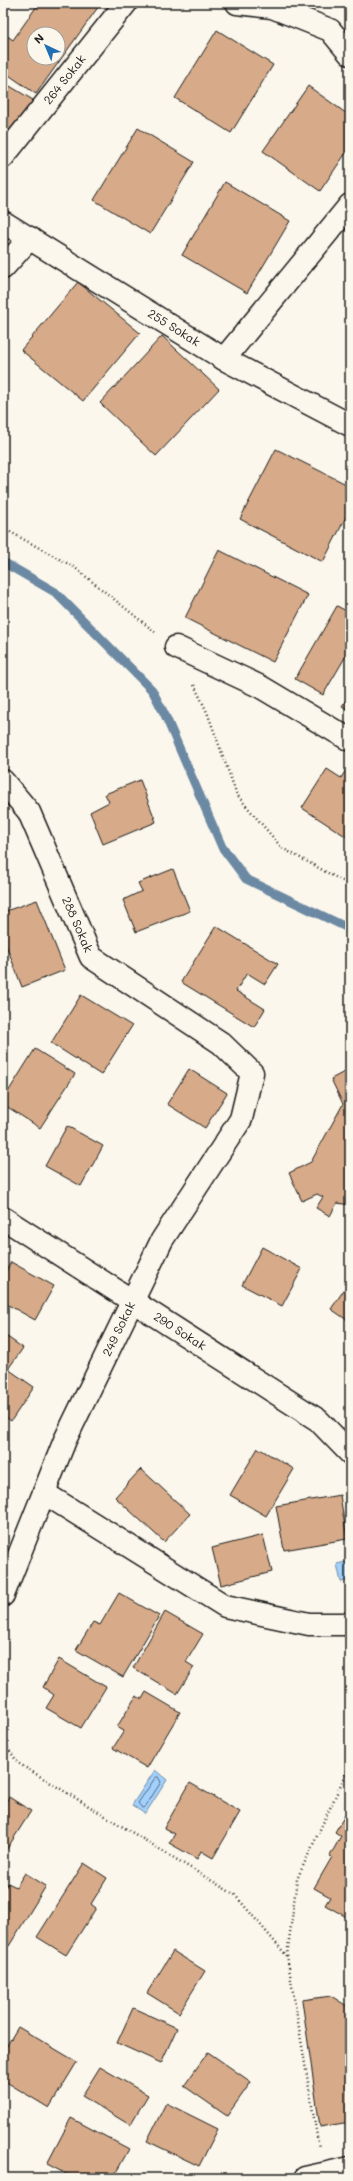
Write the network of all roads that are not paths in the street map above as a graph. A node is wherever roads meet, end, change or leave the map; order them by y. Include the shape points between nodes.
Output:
1 (126, 3) edge
2 (237, 3) edge
3 (350, 54) edge
4 (3, 157) edge
5 (350, 205) edge
6 (3, 222) edge
7 (30, 238) junction
8 (3, 268) edge
9 (224, 359) junction
10 (350, 425) edge
11 (176, 647) road end
12 (350, 740) edge
13 (3, 781) edge
14 (252, 1073) joint
15 (3, 1218) edge
16 (132, 1302) junction
17 (350, 1453) edge
18 (44, 1493) junction
19 (3, 1595) edge
20 (350, 1624) edge
21 (350, 2168) edge
22 (314, 2176) edge

1 - 4 street, 264 Sokak
2 - 3 street via 272,7 330,30
5 - 9 street
6 - 7 street, 255 Sokak
7 - 8 street
7 - 9 street, 255 Sokak
9 - 10 street, 255 Sokak
11 - 12 street via 262,687
13 - 14 street, 288 Sokak via 29,812 91,957 221,1043
14 - 16 street, 249 Sokak via 241,1120 162,1240
15 - 16 street, 290 Sokak
16 - 17 street, 290 Sokak via 318,1420
16 - 18 street, 249 Sokak via 64,1440
18 - 19 street, 249 Sokak
18 - 20 street via 225,1606 309,1624
21 - 22 street

